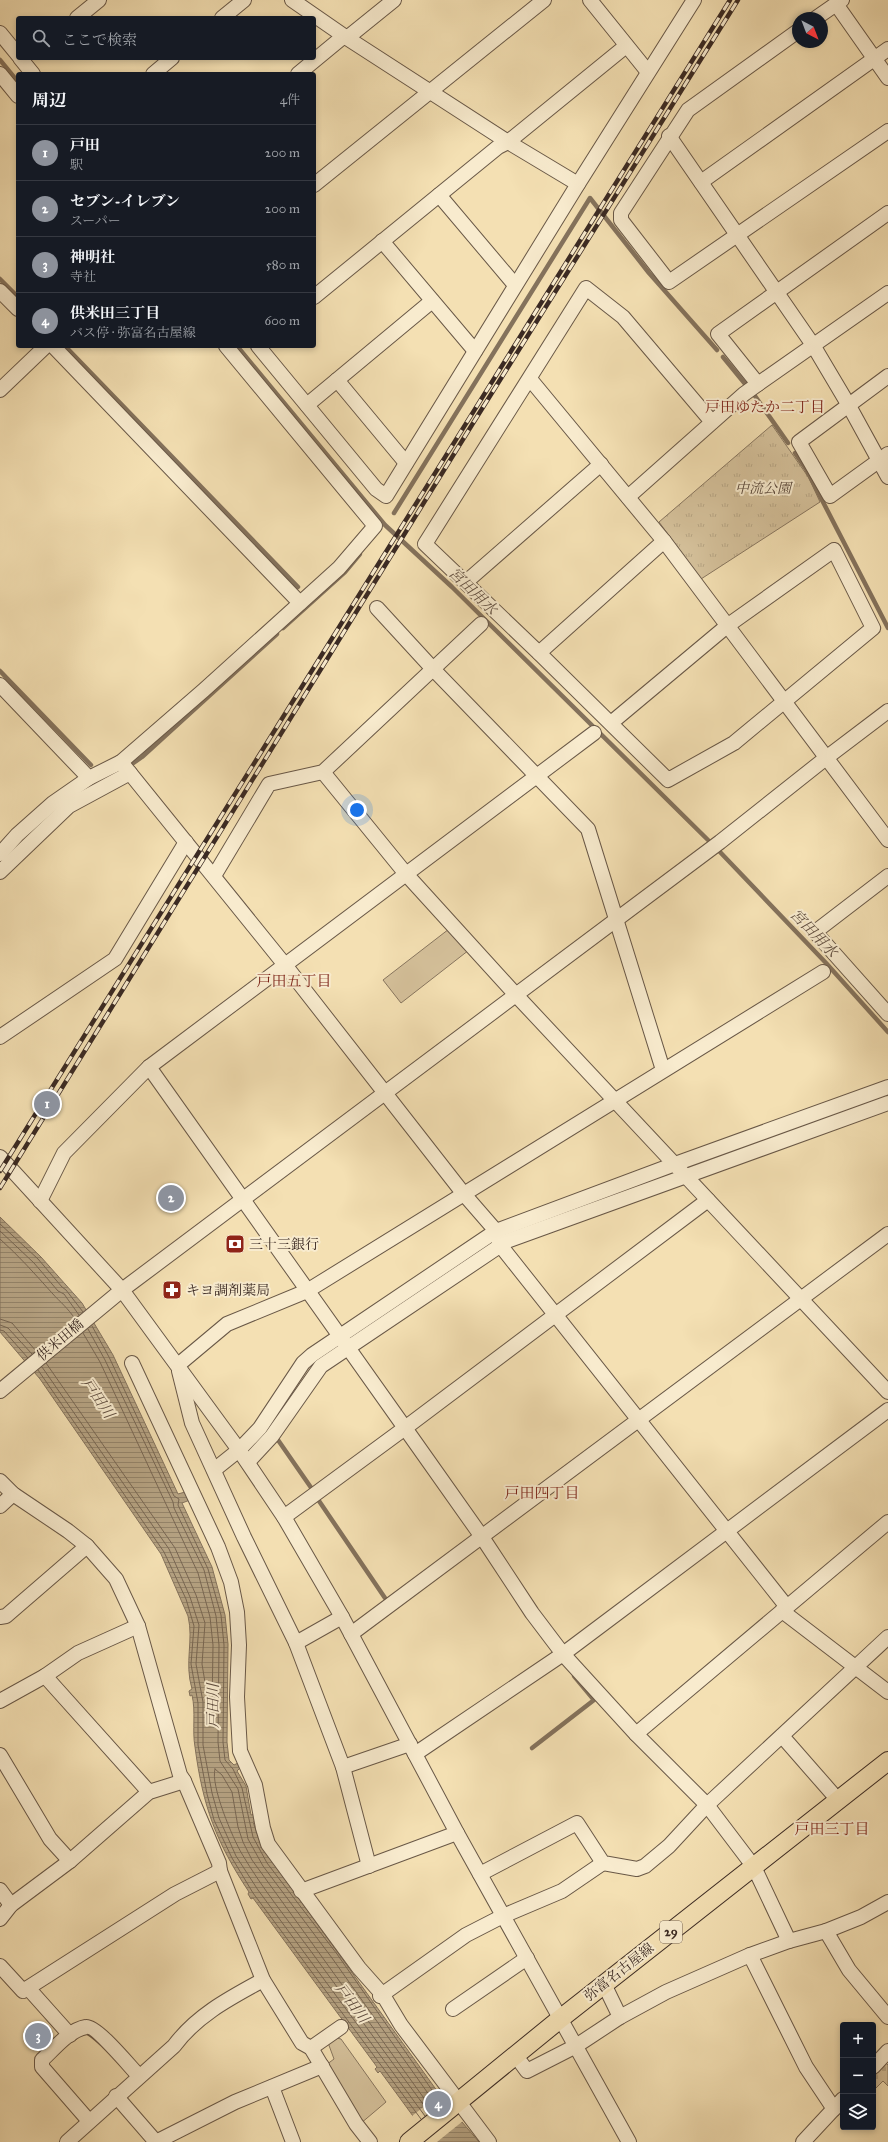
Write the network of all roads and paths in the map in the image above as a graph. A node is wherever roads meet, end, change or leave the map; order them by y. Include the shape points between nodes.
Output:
1 (99, 0) edge
2 (244, 0) edge
3 (292, 0) edge
4 (394, 0) edge
5 (544, 0) edge
6 (590, 0) edge
7 (694, 0) edge
8 (839, 2) edge
9 (825, 12) edge
10 (79, 16) edge
11 (224, 16) edge
12 (315, 16) edge
13 (316, 16) edge
14 (0, 33) edge
15 (792, 35) edge
16 (346, 37) junction
17 (626, 46) junction
18 (888, 49) edge
19 (16, 51) edge
20 (874, 59) junction
21 (23, 60) edge
22 (170, 60) edge
23 (32, 72) edge
24 (155, 72) edge
25 (301, 72) edge
26 (648, 72) junction
27 (0, 74) edge
28 (888, 78) edge
29 (429, 91) junction
30 (16, 94) edge
31 (888, 131) edge
32 (669, 136) junction
33 (508, 142) junction
34 (316, 182) edge
35 (700, 182) junction
36 (578, 184) junction
37 (438, 195) junction
38 (888, 213) edge
39 (738, 236) junction
40 (382, 242) junction
41 (515, 286) junction
42 (0, 291) edge
43 (777, 292) junction
44 (888, 293) edge
45 (316, 295) edge
46 (432, 301) junction
47 (16, 307) edge
48 (813, 345) junction
49 (44, 348) edge
50 (55, 348) edge
51 (228, 348) edge
52 (260, 348) edge
53 (475, 351) junction
54 (888, 376) edge
55 (530, 379) junction
56 (337, 380) junction
57 (758, 384) junction
58 (0, 390) edge
59 (848, 404) junction
60 (307, 405) junction
61 (712, 422) junction
62 (883, 457) edge
63 (406, 463) junction
64 (601, 464) junction
65 (888, 477) edge
66 (628, 497) junction
67 (664, 541) junction
68 (466, 582) junction
69 (300, 603) junction
70 (377, 608) dead end
71 (481, 624) dead end
72 (727, 626) junction
73 (539, 653) junction
74 (433, 669) junction
75 (3, 693) edge
76 (784, 701) junction
77 (888, 711) edge
78 (611, 723) junction
79 (594, 734) dead end
80 (826, 758) junction
81 (121, 762) junction
82 (323, 772) junction
83 (130, 773) junction
84 (537, 777) junction
85 (89, 778) junction
86 (888, 840) edge
87 (186, 842) junction
88 (0, 854) edge
89 (0, 872) edge
90 (406, 874) junction
91 (214, 876) junction
92 (888, 876) edge
93 (616, 920) junction
94 (284, 965) junction
95 (822, 972) dead end
96 (516, 995) junction
97 (888, 1014) edge
98 (0, 1037) edge
99 (149, 1067) junction
100 (663, 1070) junction
101 (888, 1087) edge
102 (384, 1092) junction
103 (615, 1101) junction
104 (888, 1103) edge
105 (0, 1157) edge
106 (675, 1164) junction
107 (685, 1176) junction
108 (463, 1193) junction
109 (242, 1200) junction
110 (708, 1200) junction
111 (40, 1201) junction
112 (496, 1232) junction
113 (888, 1234) edge
114 (500, 1245) junction
115 (122, 1290) junction
116 (307, 1291) junction
117 (801, 1300) junction
118 (555, 1315) junction
119 (339, 1336) junction
120 (348, 1348) junction
121 (132, 1363) dead end
122 (178, 1365) junction
123 (0, 1391) edge
124 (888, 1392) edge
125 (888, 1410) edge
126 (639, 1420) junction
127 (405, 1428) junction
128 (239, 1450) junction
129 (248, 1462) junction
130 (214, 1470) junction
131 (0, 1481) edge
132 (13, 1494) junction
133 (0, 1506) edge
134 (284, 1517) junction
135 (888, 1522) edge
136 (727, 1532) junction
137 (482, 1537) junction
138 (87, 1546) junction
139 (784, 1609) junction
140 (0, 1617) edge
141 (342, 1617) junction
142 (138, 1626) junction
143 (351, 1634) junction
144 (888, 1637) edge
145 (296, 1643) junction
146 (563, 1654) junction
147 (856, 1667) junction
148 (45, 1676) junction
149 (888, 1692) edge
150 (0, 1701) edge
151 (636, 1734) junction
152 (782, 1736) junction
153 (412, 1749) junction
154 (0, 1755) edge
155 (888, 1761) edge
156 (343, 1766) junction
157 (4, 1772) edge
158 (184, 1781) junction
159 (150, 1792) junction
160 (838, 1800) junction
161 (707, 1805) junction
162 (457, 1833) junction
163 (70, 1861) junction
164 (603, 1863) junction
165 (369, 1866) junction
166 (754, 1867) junction
167 (220, 1871) junction
168 (480, 1874) junction
169 (0, 1890) edge
170 (301, 1891) junction
171 (888, 1902) edge
172 (11, 1905) junction
173 (503, 1916) junction
174 (0, 1919) edge
175 (826, 1931) junction
176 (789, 1941) junction
177 (750, 1955) junction
178 (527, 1958) junction
179 (0, 1966) edge
180 (263, 1980) junction
181 (604, 1984) junction
182 (28, 1988) junction
183 (382, 1995) junction
184 (453, 2009) dead end
185 (620, 2017) junction
186 (888, 2017) edge
187 (560, 2019) junction
188 (341, 2027) dead end
189 (70, 2034) junction
190 (576, 2046) junction
191 (311, 2048) junction
192 (888, 2051) edge
193 (516, 2056) junction
194 (876, 2064) edge
195 (322, 2066) junction
196 (139, 2076) junction
197 (272, 2087) junction
198 (116, 2096) junction
199 (458, 2104) junction
200 (838, 2104) edge
201 (89, 2121) junction
202 (417, 2138) edge
203 (67, 2142) edge
204 (293, 2142) edge
205 (370, 2142) edge
206 (490, 2142) edge
207 (629, 2142) edge
208 (803, 2142) edge

1 - 10 street
2 - 11 street
3 - 12 street
4 - 16 street
5 - 29 street
6 - 17 street
7 - 26 street
8 - 9 street
8 - 20 street
13 - 16 street
14 - 19 street
15 - 32 street via 688,110
16 - 25 street
16 - 29 street
17 - 26 street
17 - 33 street
18 - 20 street
20 - 28 street
20 - 35 street
21 - 23 street
22 - 24 street
26 - 36 street
27 - 30 street
29 - 33 street
29 - 34 street
31 - 39 street
32 - 35 street
32 - 39 street via 621,213 621,220 669,282
33 - 36 street
33 - 37 street via 498,146
35 - 39 street
36 - 41 street
37 - 40 street
37 - 41 street
38 - 43 street
39 - 43 street
40 - 45 street
40 - 46 street
41 - 53 street
42 - 47 street
43 - 48 street
43 - 57 street via 718,334
44 - 48 street
46 - 53 street
46 - 56 street
48 - 57 street
48 - 59 street
49 - 58 street
50 - 69 street
51 - 69 street via 376,526 339,568
52 - 60 street
53 - 63 street
54 - 59 street
55 - 61 street via 586,288 623,317
55 - 64 street
55 - 68 street via 425,544
56 - 60 street
56 - 63 street
57 - 61 street
59 - 62 street
59 - 62 street via 799,442 830,496
60 - 63 street via 376,490 386,496
61 - 66 street
62 - 65 street
64 - 66 street
64 - 68 street
66 - 67 street
67 - 72 street
67 - 73 street
68 - 73 street
69 - 81 street
70 - 74 street
71 - 74 street
72 - 76 street
72 - 76 street via 834,550 873,628
72 - 78 street
73 - 78 street
74 - 82 street
74 - 84 street
75 - 85 street
76 - 78 street via 734,743 668,780
76 - 80 street
77 - 80 street, 供米田橋
79 - 84 street
80 - 86 street
80 - 93 street, 供米田橋
81 - 83 street
81 - 85 street
82 - 90 street
82 - 91 street via 269,784
83 - 87 street
83 - 89 street via 69,806
84 - 90 street
84 - 93 street via 588,829
85 - 88 street via 53,803
87 - 91 street
87 - 98 street via 115,959
90 - 94 street
90 - 96 street
91 - 94 street
92 - 97 street via 815,932
93 - 96 street, 供米田橋
93 - 100 street
94 - 99 street
94 - 102 street
95 - 100 street
96 - 102 street, 供米田橋
96 - 103 street
99 - 109 street
99 - 111 street via 64,1152
100 - 103 street
101 - 106 street
102 - 108 street
102 - 109 street, 供米田橋
103 - 106 street
103 - 108 street
104 - 107 street
105 - 111 street
106 - 107 street
106 - 112 street
107 - 110 street
107 - 114 street
108 - 112 street
108 - 116 street
109 - 115 street, 供米田橋
109 - 116 street
110 - 117 street
110 - 118 street
111 - 115 street
112 - 114 street
112 - 119 street
113 - 117 street
114 - 118 street
114 - 120 street
115 - 122 street
115 - 123 street, 供米田橋
116 - 119 street
116 - 122 street via 227,1324
117 - 124 street
117 - 126 street
118 - 126 street
118 - 127 street
119 - 120 street
119 - 128 street via 303,1363 260,1428
120 - 127 street
120 - 129 street via 316,1372 272,1436
121 - 170 street via 218,1547 230,1582 237,1612 240,1645 237,1697 240,1751 255,1785 268,1844
122 - 128 street
122 - 130 street via 192,1423
125 - 136 street
126 - 136 street
126 - 137 street
127 - 134 street
127 - 137 street
128 - 129 street
128 - 130 street
129 - 134 street
130 - 145 street
131 - 132 street
132 - 133 street
132 - 138 street via 68,1530
134 - 141 street
135 - 139 street
136 - 139 street
136 - 146 street
137 - 143 street
137 - 146 street via 532,1613
138 - 140 street via 6,1616
138 - 142 street via 116,1579
139 - 147 street
139 - 151 street
141 - 143 street
141 - 145 street
142 - 148 street via 78,1653
142 - 158 street via 180,1776
143 - 153 street
144 - 147 street
145 - 156 street
146 - 151 street
146 - 153 street
147 - 149 street
147 - 152 street
148 - 150 street
148 - 159 street
151 - 161 street
152 - 160 street
152 - 161 street
153 - 156 street
153 - 162 street
154 - 157 street
155 - 160 main road, 弥富名古屋線 / 29
156 - 165 street
157 - 163 street via 50,1839
158 - 159 street
158 - 167 street
159 - 163 street
160 - 166 main road, 弥富名古屋線 / 29
161 - 164 street via 669,1846 646,1866 637,1869
161 - 166 street
162 - 165 street
162 - 168 street
163 - 172 street
164 - 168 street via 577,1823
164 - 173 street via 562,1891
165 - 170 street
166 - 176 street
166 - 181 main road, 弥富名古屋線 / 29
167 - 180 street
167 - 182 street via 175,1894
168 - 173 street
169 - 172 street
170 - 183 street
171 - 175 street
172 - 174 street
173 - 178 street
173 - 183 street via 466,1935
175 - 176 street
175 - 186 street via 849,1970
176 - 177 street
177 - 185 street via 666,1992
177 - 200 street via 806,2067
178 - 184 street
178 - 187 street
179 - 182 street via 23,1991
180 - 191 street via 302,2043
180 - 196 street via 214,2007
181 - 185 street
181 - 187 main road, 弥富名古屋線 / 29
182 - 189 street
183 - 199 street
185 - 190 street
187 - 190 street
187 - 193 main road, 弥富名古屋線 / 29
188 - 191 street
189 - 196 street via 90,2027 100,2034
189 - 201 street via 42,2060 42,2067
190 - 193 street via 527,2071
190 - 207 street
191 - 195 street
192 - 194 street
193 - 199 main road, 弥富名古屋線 / 29
195 - 197 street
195 - 205 street via 356,2124
196 - 198 street
197 - 198 street via 235,2102 156,2142
197 - 204 street
198 - 201 street
199 - 202 main road, 弥富名古屋線 / 29
199 - 206 street
200 - 208 street
201 - 203 street

